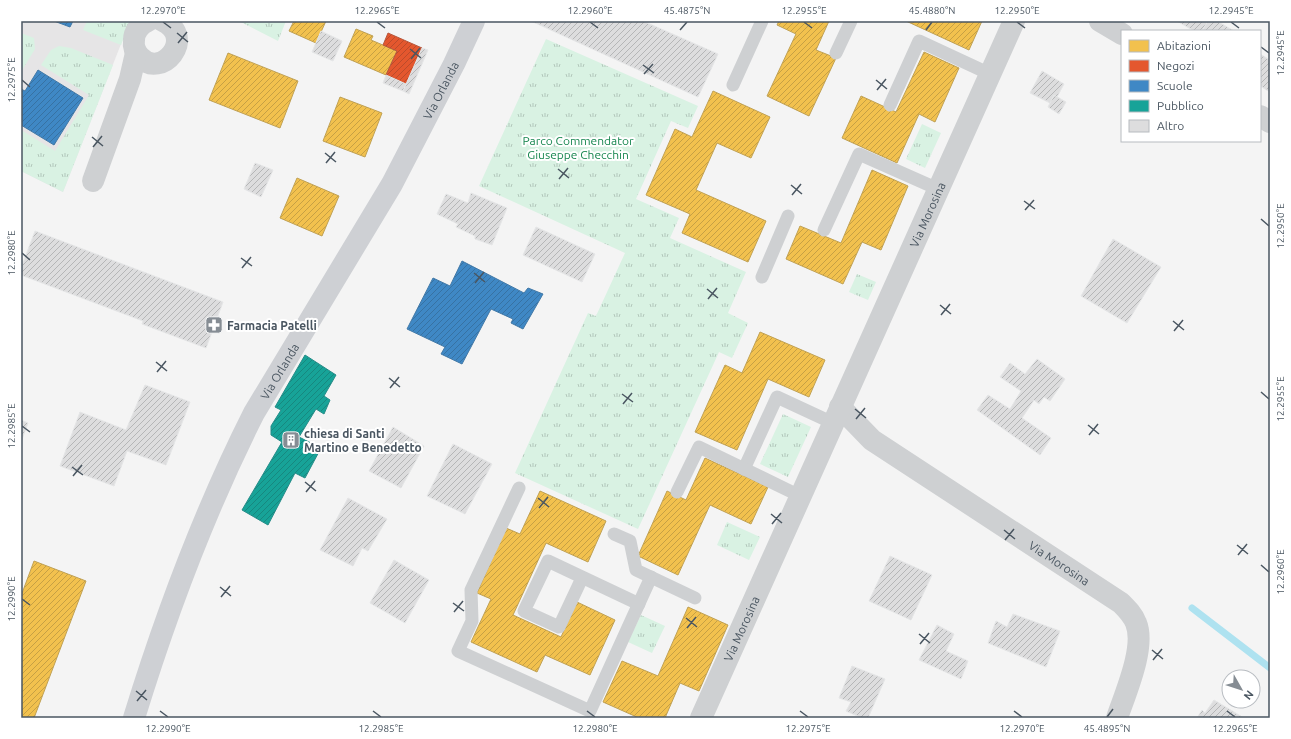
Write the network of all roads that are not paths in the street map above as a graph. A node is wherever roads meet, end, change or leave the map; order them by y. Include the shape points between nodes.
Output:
1 (148, 21) edge
2 (474, 21) edge
3 (762, 21) edge
4 (850, 21) edge
5 (1014, 21) edge
6 (1100, 21) edge
7 (173, 24) edge
8 (1121, 33) edge
9 (136, 53) junction
10 (836, 53) dead end
11 (990, 74) junction
12 (733, 85) dead end
13 (890, 105) dead end
14 (1261, 117) edge
15 (1270, 122) edge
16 (93, 181) dead end
17 (938, 189) junction
18 (788, 216) dead end
19 (824, 230) dead end
20 (762, 277) dead end
21 (836, 415) junction
22 (744, 469) junction
23 (519, 488) dead end
24 (677, 492) dead end
25 (800, 496) junction
26 (614, 534) dead end
27 (651, 577) junction
28 (582, 578) junction
29 (695, 598) dead end
30 (639, 604) junction
31 (134, 718) edge
32 (701, 718) edge
33 (1117, 718) edge

1 - 9 street via 138,28 134,36
2 - 31 main road, Via Orlanda via 392,184 254,413 237,447 184,573
3 - 12 lane
4 - 10 lane
5 - 11 street, Via Morosina
6 - 8 street
7 - 9 street via 177,47 173,55 158,63 150,63
9 - 16 street via 130,79
11 - 13 lane via 919,41
11 - 17 street, Via Morosina
14 - 15 street
17 - 19 lane via 859,154
17 - 21 street, Via Morosina
18 - 20 lane
21 - 22 lane via 777,397
21 - 25 street, Via Morosina
21 - 33 street, Via Morosina via 1121,603 1130,612 1137,624 1138,649
22 - 24 lane via 699,447
22 - 25 lane
23 - 30 lane via 471,590 472,621 458,651 590,711
25 - 32 street, Via Morosina
26 - 27 lane via 630,541 636,570
27 - 29 lane
27 - 30 lane
28 - 28 lane via 559,627 524,611 548,561
28 - 30 lane

